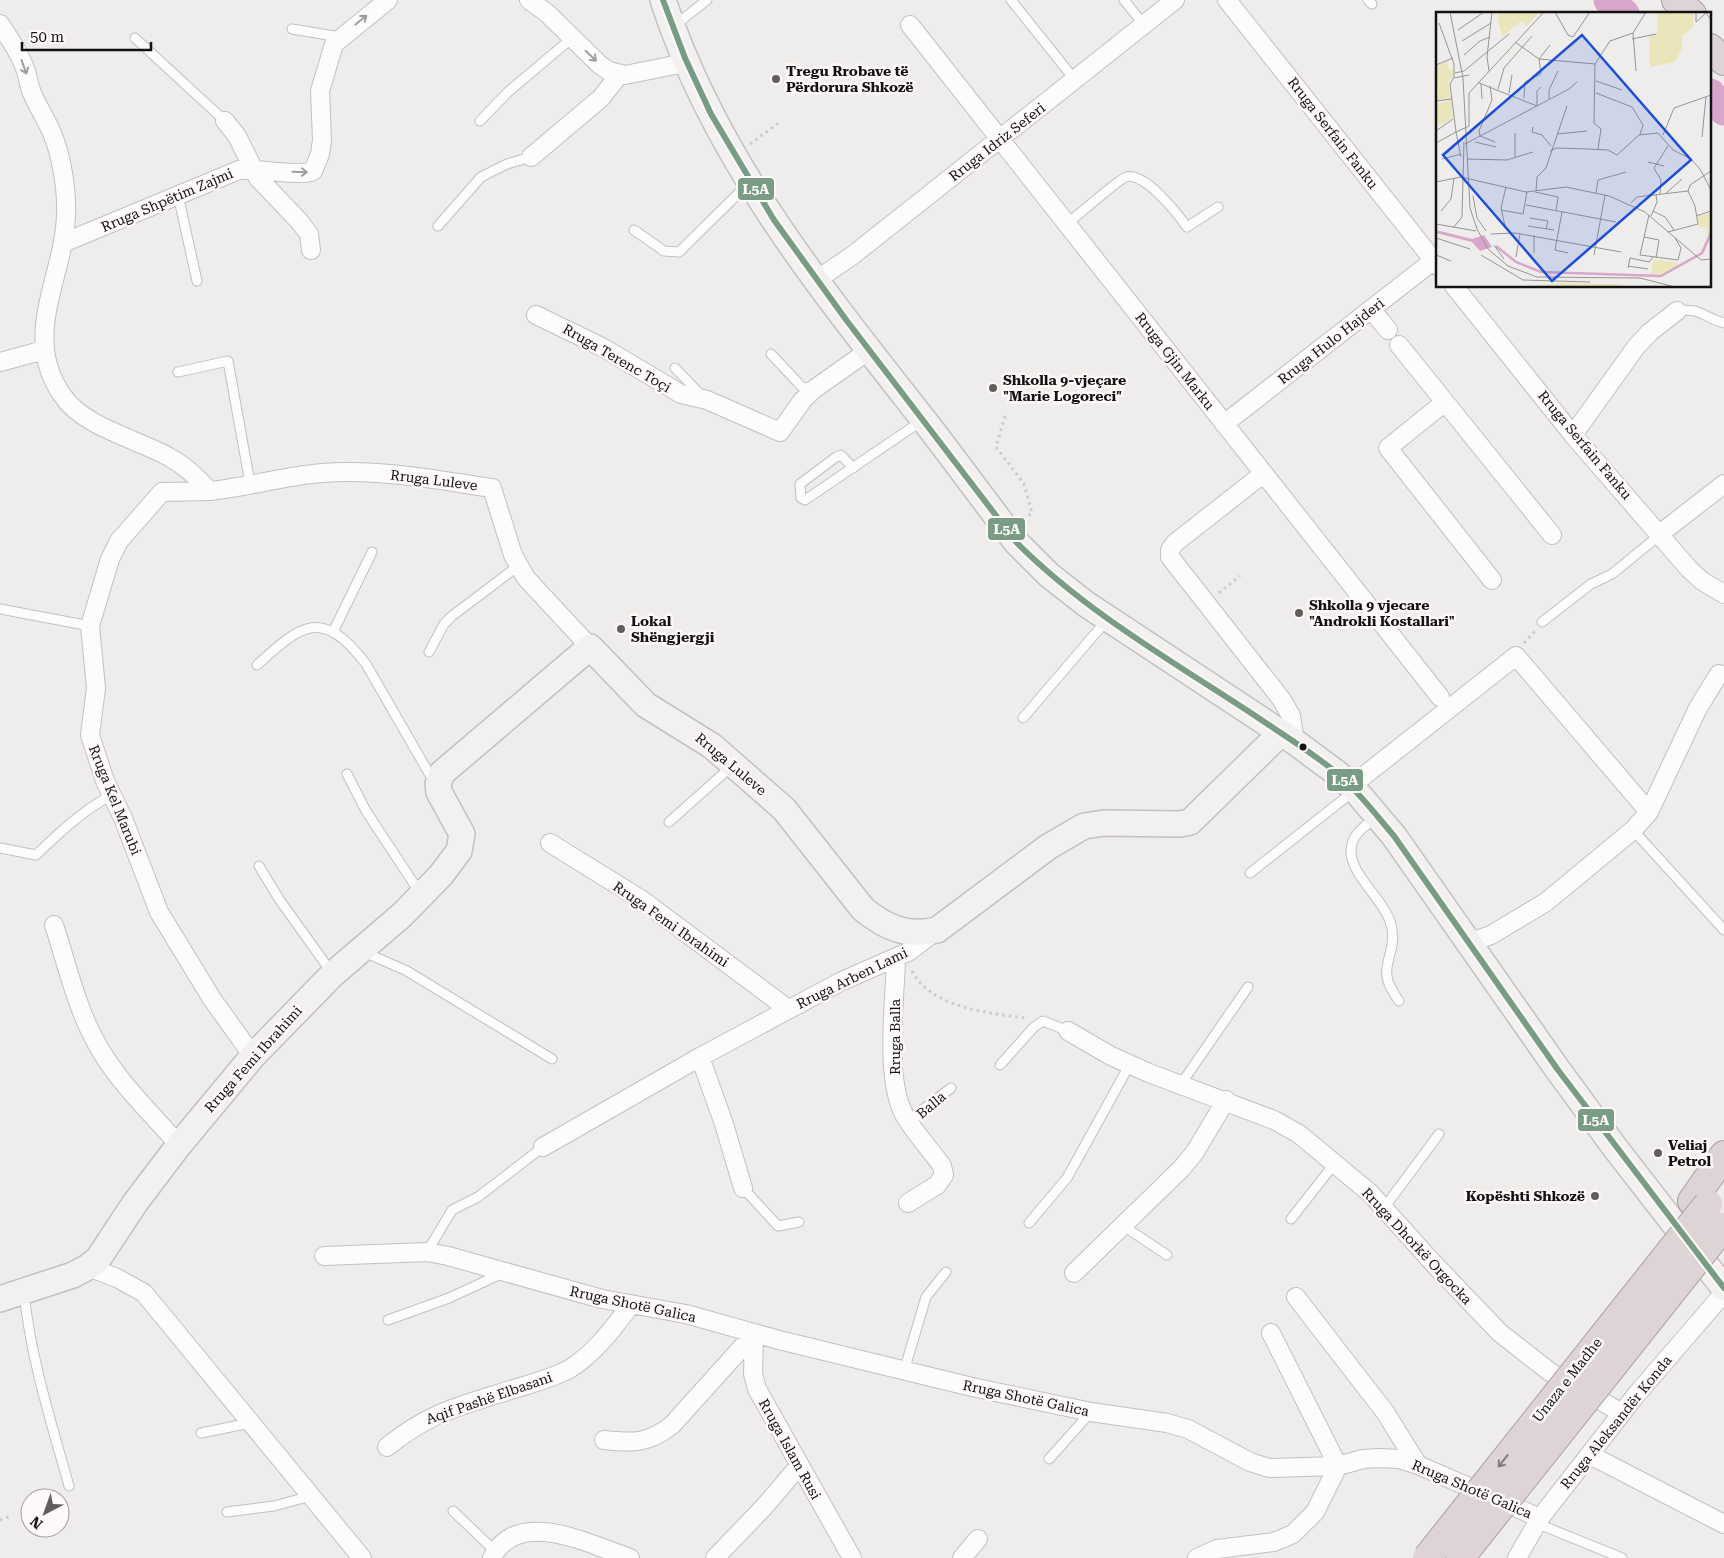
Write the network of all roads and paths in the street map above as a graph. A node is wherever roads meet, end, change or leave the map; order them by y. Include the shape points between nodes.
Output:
1 (388, 0) edge
2 (529, 0) edge
3 (663, 0) edge
4 (707, 0) edge
5 (1011, 0) edge
6 (1124, 0) edge
7 (1175, 0) edge
8 (1227, 0) edge
9 (1656, 0) edge
10 (1676, 0) edge
11 (1670, 12) edge
12 (1690, 12) edge
13 (0, 24) edge
14 (910, 25) dead end
15 (1144, 25) junction
16 (672, 28) junction
17 (292, 29) dead end
18 (1712, 31) edge
19 (340, 37) junction
20 (135, 38) dead end
21 (572, 38) junction
22 (1724, 41) edge
23 (1712, 50) edge
24 (1724, 61) edge
25 (685, 63) junction
26 (619, 75) junction
27 (1075, 80) junction
28 (225, 121) joint
29 (480, 121) dead end
30 (780, 122) dead end
31 (1001, 139) junction
32 (734, 156) junction
33 (530, 157) joint
34 (252, 168) junction
35 (750, 182) junction
36 (178, 195) junction
37 (1218, 207) dead end
38 (1068, 223) junction
39 (438, 226) dead end
40 (634, 230) dead end
41 (63, 243) junction
42 (312, 250) dead end
43 (1436, 262) edge
44 (815, 280) junction
45 (197, 281) dead end
46 (1456, 288) edge
47 (1371, 309) junction
48 (1677, 311) joint
49 (536, 315) dead end
50 (1724, 324) edge
51 (1388, 330) dead end
52 (1399, 345) dead end
53 (44, 350) junction
54 (868, 351) junction
55 (771, 354) dead end
56 (0, 362) edge
57 (676, 368) dead end
58 (178, 372) dead end
59 (814, 390) junction
60 (707, 400) junction
61 (1445, 402) junction
62 (1005, 416) dead end
63 (923, 420) junction
64 (1224, 424) junction
65 (1574, 434) junction
66 (853, 468) junction
67 (1262, 474) junction
68 (250, 483) junction
69 (1724, 484) edge
70 (210, 491) junction
71 (1032, 513) dead end
72 (1661, 533) junction
73 (1552, 536) dead end
74 (372, 552) dead end
75 (518, 566) junction
76 (1240, 576) dead end
77 (1492, 580) dead end
78 (1724, 594) edge
79 (1206, 603) junction
80 (0, 609) edge
81 (1108, 619) junction
82 (1542, 622) joint
83 (90, 626) junction
84 (333, 632) junction
85 (590, 647) junction
86 (429, 652) dead end
87 (1516, 656) junction
88 (257, 665) dead end
89 (1719, 674) dead end
90 (1440, 697) dead end
91 (1023, 718) dead end
92 (1288, 738) junction
93 (734, 765) junction
94 (347, 774) dead end
95 (1353, 788) junction
96 (439, 792) junction
97 (111, 796) junction
98 (1649, 812) junction
99 (1378, 816) junction
100 (669, 822) dead end
101 (1633, 830) junction
102 (550, 843) dead end
103 (0, 848) edge
104 (260, 866) dead end
105 (1250, 873) dead end
106 (422, 896) junction
107 (54, 924) dead end
108 (942, 927) junction
109 (1724, 930) edge
110 (1471, 942) junction
111 (361, 950) junction
112 (902, 955) junction
113 (333, 974) junction
114 (1248, 987) dead end
115 (1399, 1001) dead end
116 (788, 1009) junction
117 (1043, 1021) junction
118 (1068, 1030) joint
119 (253, 1056) junction
120 (700, 1057) junction
121 (552, 1059) dead end
122 (1130, 1064) junction
123 (1000, 1065) dead end
124 (1181, 1084) junction
125 (951, 1088) dead end
126 (1226, 1100) junction
127 (910, 1123) junction
128 (1439, 1134) dead end
129 (179, 1145) junction
130 (543, 1147) joint
131 (1724, 1155) edge
132 (1335, 1163) junction
133 (743, 1188) joint
134 (1708, 1196) edge
135 (908, 1203) dead end
136 (1384, 1208) junction
137 (1291, 1219) dead end
138 (799, 1222) dead end
139 (1029, 1223) dead end
140 (1122, 1225) junction
141 (1724, 1233) edge
142 (427, 1252) junction
143 (1167, 1255) dead end
144 (324, 1256) dead end
145 (88, 1267) junction
146 (946, 1272) dead end
147 (503, 1273) junction
148 (1074, 1273) dead end
149 (1724, 1288) edge
150 (24, 1292) junction
151 (1724, 1293) edge
152 (1296, 1297) dead end
153 (0, 1299) edge
154 (632, 1305) junction
155 (388, 1320) dead end
156 (1271, 1333) dead end
157 (754, 1334) junction
158 (904, 1371) junction
159 (1091, 1412) junction
160 (1622, 1413) junction
161 (250, 1423) junction
162 (200, 1433) dead end
163 (604, 1440) dead end
164 (387, 1447) dead end
165 (1590, 1455) junction
166 (1049, 1459) dead end
167 (1418, 1465) junction
168 (799, 1466) junction
169 (1338, 1466) junction
170 (69, 1486) dead end
171 (311, 1496) junction
172 (453, 1511) dead end
173 (227, 1512) dead end
174 (12, 1516) dead end
175 (0, 1520) edge
176 (1538, 1521) junction
177 (1724, 1524) edge
178 (978, 1539) dead end
179 (494, 1555) edge
180 (362, 1558) edge
181 (630, 1558) edge
182 (714, 1558) edge
183 (852, 1558) edge
184 (962, 1558) edge
185 (1197, 1558) edge
186 (1427, 1558) edge
187 (1460, 1558) edge
188 (1518, 1558) edge
189 (1622, 1558) edge

19 -> 1 street, Rruga Shpëtim Zajmi
2 - 21 street
3 - 16 street
4 - 16 lane
5 - 27 lane
6 - 15 lane
7 - 15 street, Rruga Idriz Seferi
8 - 43 street, Rruga Serfain Fanku
9 - 11 highway
10 - 12 highway
13 -> 41 street via 20,55 59,155 66,214
14 - 31 street, Rruga Gjin Marku
15 - 27 street, Rruga Idriz Seferi
16 - 25 street
17 - 19 lane
18 - 22 highway
34 -> 19 street, Rruga Shpëtim Zajmi via 300,173 313,171 322,140 320,91 323,76 334,44
20 - 28 lane
21 -> 26 street via 600,65
21 - 29 lane via 508,92
23 - 24 highway
25 - 26 street
25 - 32 street
26 - 33 street via 601,98
27 - 31 street, Rruga Idriz Seferi
28 - 34 street via 244,149
30 - 32 path
31 - 38 street, Rruga Gjin Marku
31 - 44 street, Rruga Idriz Seferi via 853,255
32 - 35 street
33 - 39 lane via 481,177
34 - 36 street, Rruga Shpëtim Zajmi via 239,170
34 - 42 street via 309,234
35 - 40 lane via 679,252 664,251
35 - 44 street
36 - 41 street, Rruga Shpëtim Zajmi
36 - 45 lane
37 - 38 lane via 1187,227 1149,185 1138,178 1125,177
38 - 64 street, Rruga Gjin Marku
41 - 53 street via 43,330
43 - 47 street, Rruga Hulo Hajderi
44 - 54 street
46 - 65 street, Rruga Serfain Fanku
47 - 51 street
47 - 64 street, Rruga Hulo Hajderi
48 - 50 lane via 1701,311
48 - 65 street via 1636,347
49 - 60 street, Rruga Terenc Toçi via 611,352 681,394
52 - 61 street
53 - 56 street
53 - 70 street via 55,384 74,408 89,419 180,464
54 - 59 street, Rruga Terenc Toçi
54 - 63 street
55 - 59 lane via 801,386
57 - 60 lane
58 - 68 lane via 228,362
59 - 60 street, Rruga Terenc Toçi via 780,432
61 - 73 street
61 - 77 street via 1388,448
62 - 71 path via 996,447 1024,484
63 - 66 lane
63 - 81 street via 1029,556
64 - 67 street, Rruga Gjin Marku
65 - 72 street, Rruga Serfain Fanku
66 - 66 lane via 805,500 801,498 800,484 836,457 845,458
67 - 79 street via 1170,550 1175,565
67 - 90 street, Rruga Gjin Marku
68 - 70 street, Rruga Luleve
68 - 75 street, Rruga Luleve via 348,472 394,474 492,488
69 - 72 street
70 - 83 street, Rruga Kel Marubi via 162,492 133,524 110,560
72 - 78 street, Rruga Serfain Fanku via 1696,575
72 - 82 lane via 1612,574 1591,584
74 - 84 lane
75 - 85 street, Rruga Luleve
75 - 86 lane via 452,616
76 - 79 path
79 - 92 street via 1282,700 1291,716
80 - 83 lane
81 - 91 lane
81 - 92 street
82 - 87 path
83 - 97 street, Rruga Kel Marubi via 96,688 90,736
84 - 88 lane, Rruga Femi Ibrahimi via 308,627 295,632
84 - 96 lane, Rruga Femi Ibrahimi via 354,648 366,664
85 - 93 street, Rruga Luleve via 646,706 692,732
85 - 96 street via 442,773
87 - 95 street
87 - 98 street
89 - 98 street via 1698,708
92 - 95 street
92 - 108 street, Rruga Arben Lami via 1190,822 1084,826 1048,846
93 - 100 lane
93 - 108 street, Rruga Luleve via 784,809 822,854 852,897 878,921 907,932 923,933
94 - 106 lane via 366,811
95 - 99 street
95 - 105 lane
96 - 106 street, Rruga Femi Ibrahimi via 458,826 462,843 454,859
97 - 103 lane via 86,809 36,855
97 - 119 street, Rruga Kel Marubi via 171,934
98 - 101 street
99 - 110 street
99 - 115 lane via 1355,835 1351,853 1362,878 1386,911 1394,934 1386,970
101 - 109 lane
101 - 110 street via 1546,902 1517,922
102 - 116 street, Rruga Femi Ibrahimi via 642,900
104 - 113 lane
106 - 111 street, Rruga Femi Ibrahimi
107 - 129 street via 81,1010 96,1042 116,1072
108 - 112 street, Rruga Arben Lami
110 - 149 street via 1610,1141
111 - 113 street, Rruga Femi Ibrahimi
111 - 121 lane via 407,971
112 - 116 street, Rruga Arben Lami
112 - 117 path via 914,975 940,997 963,1006
112 - 127 street, Rruga Balla via 893,1064 896,1092
113 - 119 street, Rruga Femi Ibrahimi
114 - 124 lane
116 - 120 street, Rruga Arben Lami
117 - 118 lane, Rruga Dhorkë Orgocka
117 - 123 lane
118 - 122 street, Rruga Dhorkë Orgocka
119 - 129 street, Rruga Femi Ibrahimi
120 - 130 street, Rruga Arben Lami
120 - 133 street
122 - 124 street, Rruga Dhorkë Orgocka
122 - 139 lane via 1067,1178
124 - 126 street, Rruga Dhorkë Orgocka
125 - 127 lane, Balla
126 - 132 street, Rruga Dhorkë Orgocka via 1300,1134
126 - 140 street via 1182,1168
127 - 135 street, Rruga Balla via 942,1166 944,1175 937,1185
128 - 136 lane
129 - 145 street, Rruga Femi Ibrahimi via 98,1258
130 - 142 lane, Rruga Arben Lami via 478,1197 452,1210
131 - 134 highway, Unaza e Madhe
132 - 136 street, Rruga Dhorkë Orgocka
132 - 137 lane
133 - 138 lane via 778,1226
134 -> 186 highway, Unaza e Madhe, bridge
136 - 160 street, Rruga Dhorkë Orgocka via 1500,1333 1550,1372
140 - 143 lane
140 - 148 street
141 - 187 highway, Unaza e Madhe, bridge
142 - 144 street, Rruga Shotë Galica
142 - 147 street, Rruga Shotë Galica
145 - 150 street, Rruga Femi Ibrahimi
145 - 161 street via 144,1293
146 - 158 lane via 926,1297
147 - 154 street, Rruga Shotë Galica
147 - 155 lane via 449,1298
150 - 153 street, Rruga Femi Ibrahimi
150 - 170 lane via 36,1365
151 - 160 street, Rruga Aleksandër Konda
152 - 167 street via 1385,1412
154 - 157 street, Rruga Shotë Galica via 686,1314
154 - 164 street, Aqif Pashë Elbasani via 592,1352 570,1368 431,1416
156 - 169 street
157 - 158 street, Rruga Shotë Galica
157 - 163 street via 672,1425 658,1436 642,1442
157 - 168 street, Rruga Islam Rusi via 753,1374 757,1389
158 - 159 street, Rruga Shotë Galica
159 - 166 lane
159 - 169 street, Rruga Shotë Galica via 1188,1429 1250,1462 1269,1468
160 - 165 street, Rruga Aleksandër Konda
161 - 162 lane
161 - 171 street
165 - 176 street, Rruga Aleksandër Konda
165 - 177 street
167 - 169 street, Rruga Shotë Galica via 1381,1458
167 - 176 street, Rruga Shotë Galica
168 - 182 street
168 - 183 street, Rruga Islam Rusi
169 - 185 street via 1315,1512 1293,1534 1274,1542 1217,1549
171 - 173 lane via 274,1506
171 - 180 street
172 - 179 lane
174 - 175 path
176 - 188 street, Rruga Aleksandër Konda
176 - 189 lane
178 - 184 street
179 - 181 street via 514,1535 536,1530 555,1533

